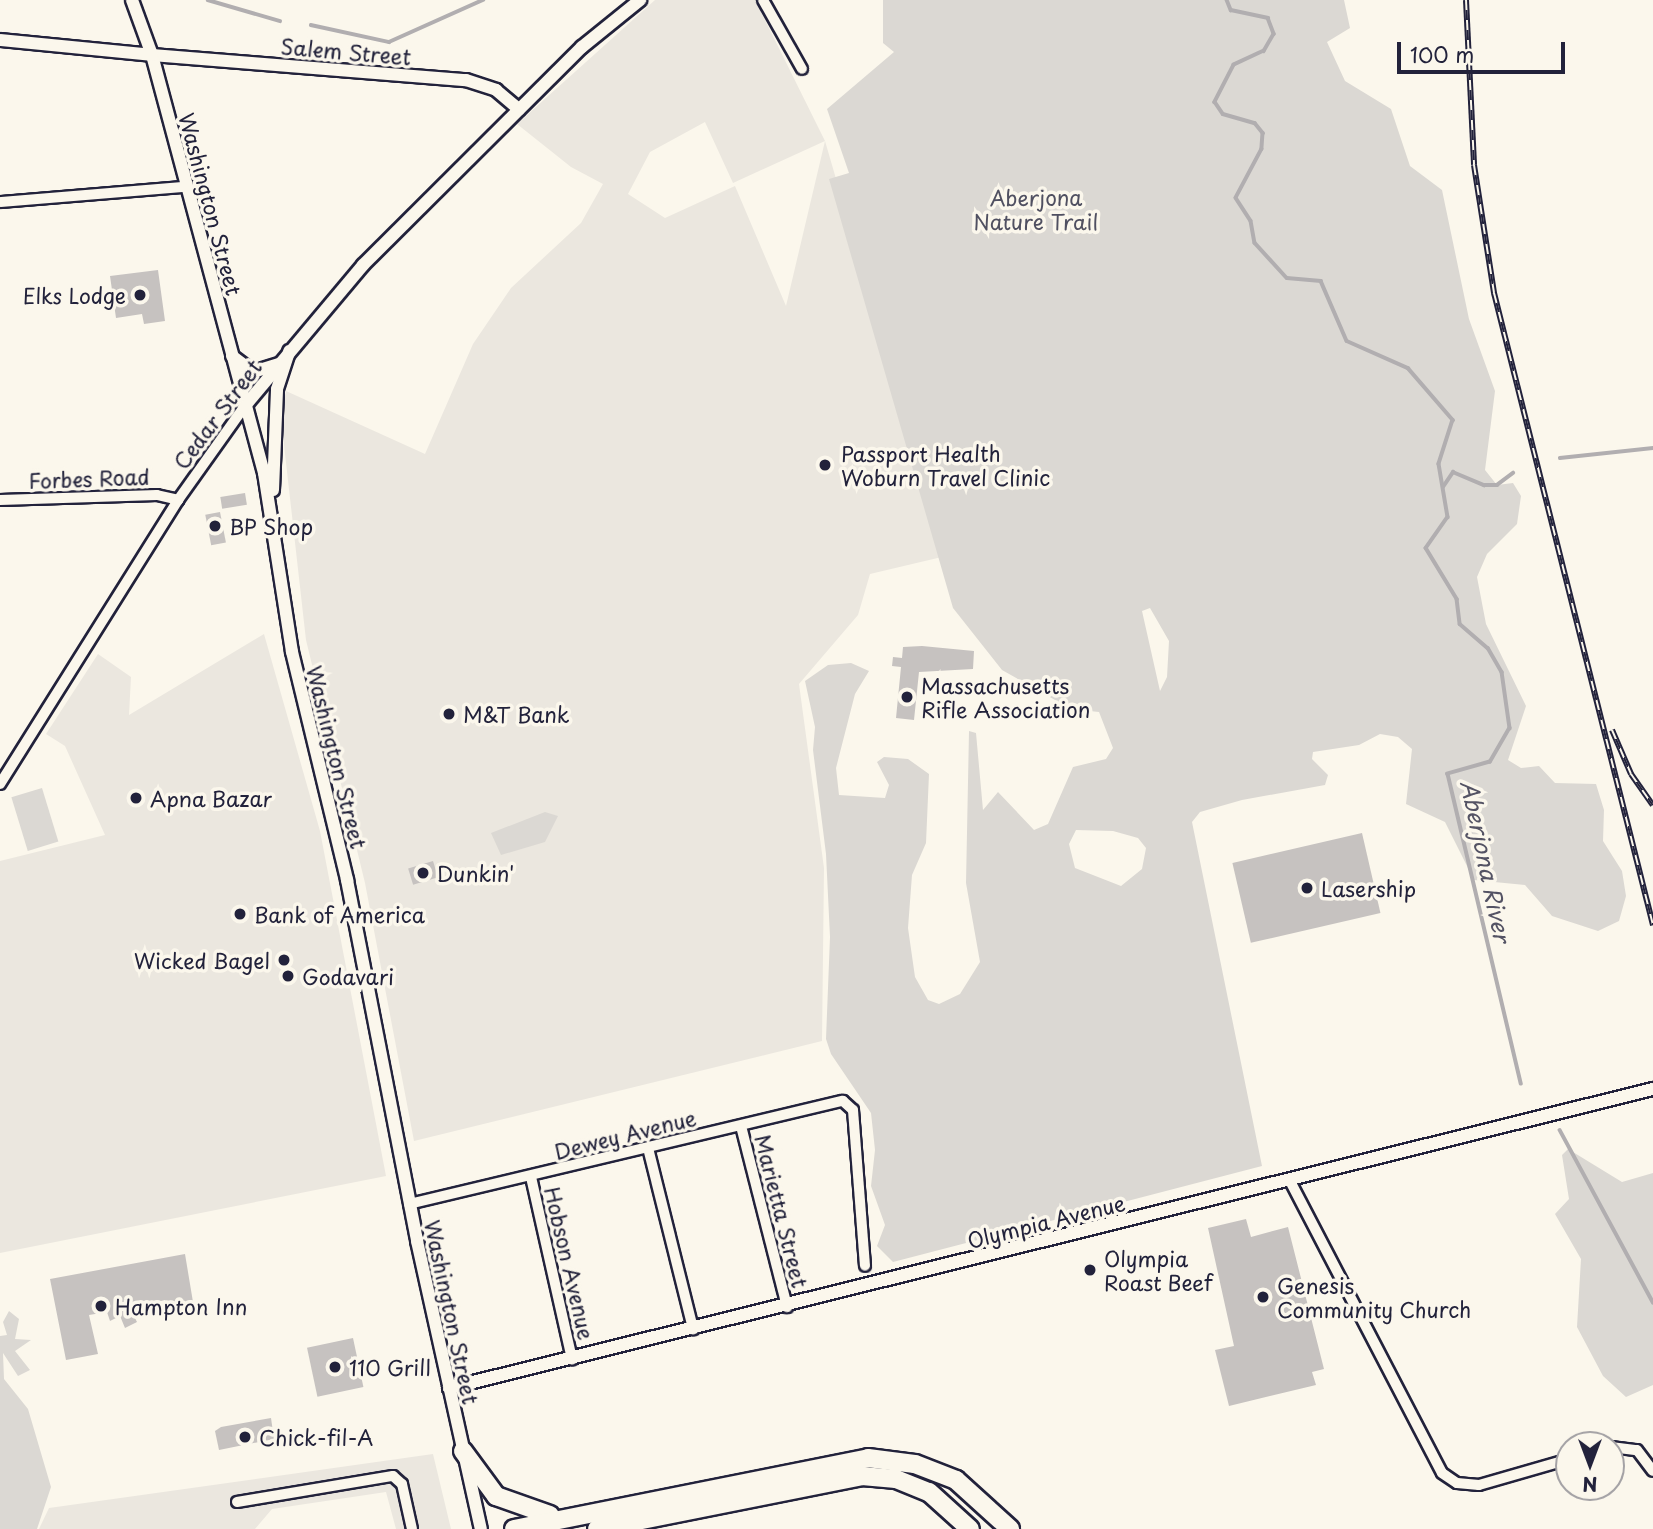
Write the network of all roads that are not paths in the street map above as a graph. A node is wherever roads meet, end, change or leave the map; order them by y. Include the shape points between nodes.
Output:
1 (132, 0) edge
2 (640, 0) edge
3 (763, 0) edge
4 (0, 40) edge
5 (152, 55) junction
6 (802, 69) dead end
7 (519, 109) junction
8 (183, 187) junction
9 (0, 202) edge
10 (289, 351) junction
11 (232, 355) junction
12 (279, 364) junction
13 (244, 407) junction
14 (0, 500) edge
15 (178, 500) junction
16 (272, 515) junction
17 (0, 784) edge
18 (1652, 1090) edge
19 (741, 1126) junction
20 (648, 1148) junction
21 (531, 1177) junction
22 (1289, 1179) junction
23 (409, 1204) junction
24 (865, 1266) dead end
25 (786, 1307) junction
26 (693, 1329) junction
27 (572, 1359) junction
28 (449, 1388) junction
29 (1625, 1449) edge
30 (463, 1451) junction
31 (1555, 1463) edge
32 (1653, 1471) edge
33 (237, 1502) dead end
34 (564, 1515) junction
35 (612, 1527) edge
36 (412, 1529) edge
37 (481, 1529) edge
38 (514, 1529) edge
39 (597, 1529) edge
40 (970, 1529) edge
41 (1010, 1529) edge

1 - 5 main road, Washington Street
2 - 7 main road
3 - 6 street
4 - 5 main road, Salem Street
5 - 7 main road, Salem Street via 466,80 496,90
5 - 8 main road, Washington Street
7 - 10 main road, Cedar Street via 355,274
8 - 9 street
8 - 11 main road, Washington Street
10 - 12 main road, Cedar Street
10 - 16 main road via 275,404
11 - 12 main road via 256,373
11 - 13 main road, Washington Street
12 - 13 main road, Cedar Street
13 - 15 street, Cedar Street
13 - 16 main road, Washington Street
14 - 15 street, Forbes Road via 158,495
15 - 17 street, Cedar Street
16 - 23 main road, Washington Street via 292,652 345,867
18 - 22 main road, Olympia Avenue
19 - 20 street, Dewey Avenue
19 - 24 street, Dewey Avenue via 848,1103
19 - 25 street, Marietta Street
20 - 21 street, Dewey Avenue
20 - 26 street
21 - 23 street, Dewey Avenue
21 - 27 street, Hobson Avenue
22 - 25 main road, Olympia Avenue
22 - 31 street via 1445,1476 1479,1485
23 - 28 main road, Washington Street
25 - 26 main road, Olympia Avenue
26 - 27 main road, Olympia Avenue
27 - 28 main road, Olympia Avenue
28 - 30 main road, Washington Street
29 - 32 street via 1637,1450
30 - 34 highway via 480,1480 501,1500 532,1512
30 - 37 main road, Washington Street
33 - 36 street via 393,1476 402,1485
34 - 38 highway
34 - 41 highway via 877,1458 915,1464 956,1480
35 - 39 highway
35 - 40 highway via 872,1476 929,1492

